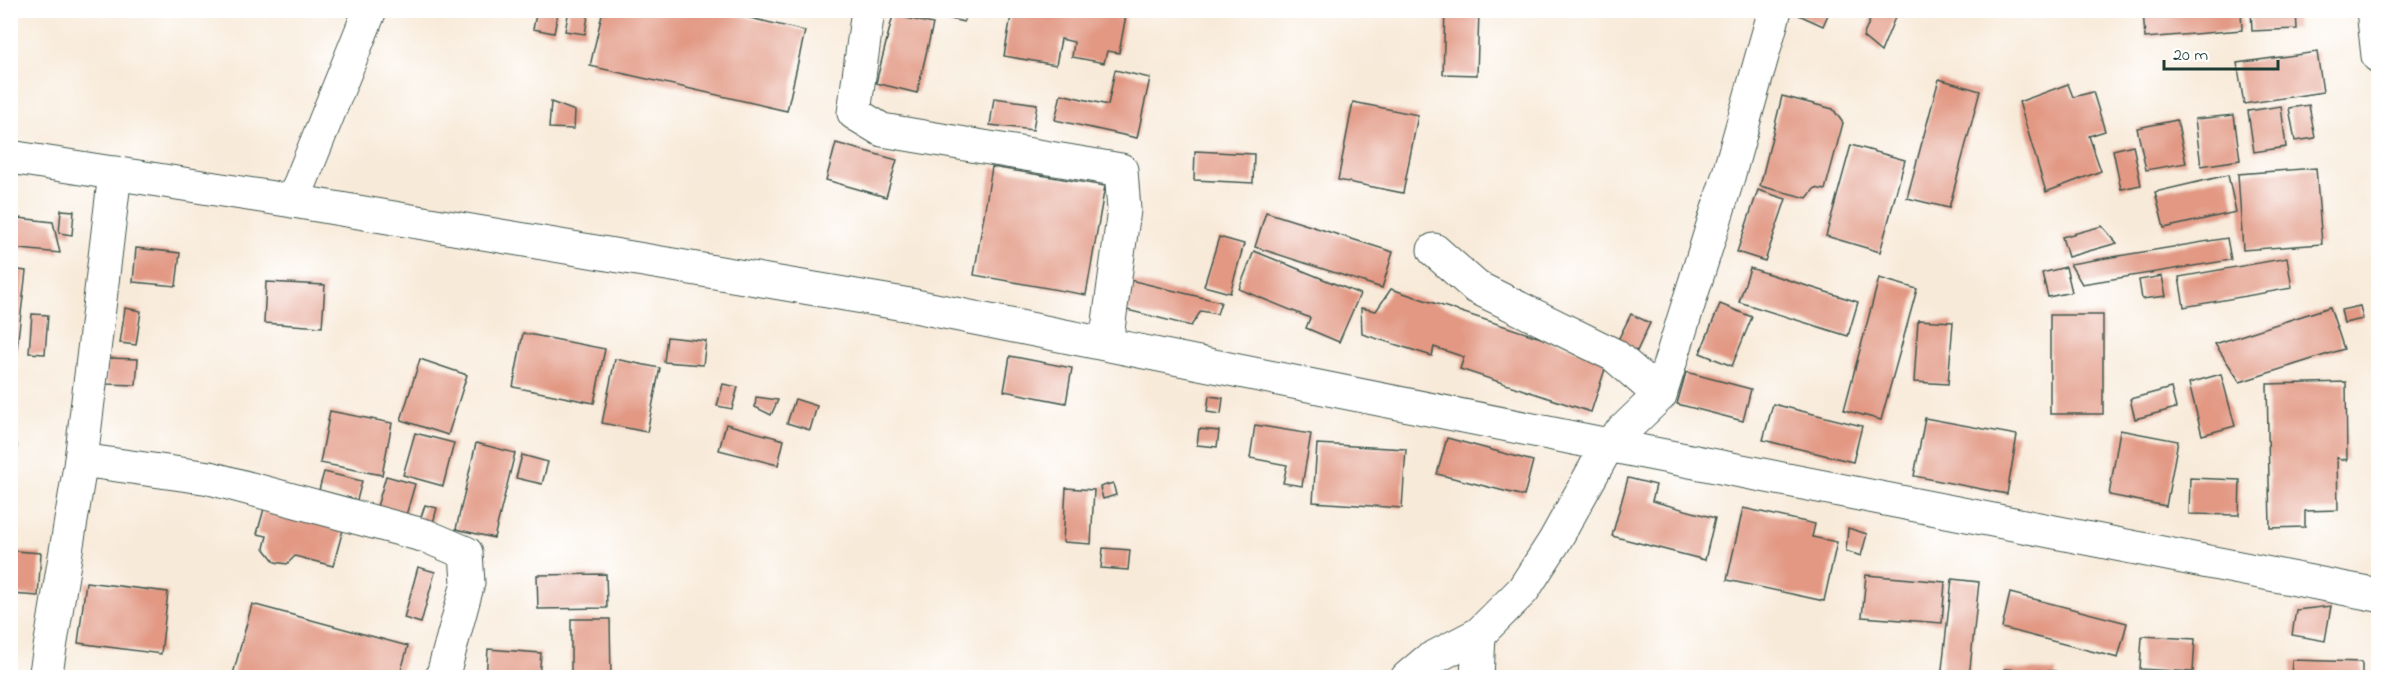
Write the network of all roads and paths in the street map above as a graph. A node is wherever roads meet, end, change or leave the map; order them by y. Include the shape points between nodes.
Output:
1 (370, 10) edge
2 (868, 10) edge
3 (1775, 10) edge
4 (2373, 10) edge
5 (2379, 56) edge
6 (10, 157) edge
7 (115, 172) junction
8 (293, 201) junction
9 (1434, 250) dead end
10 (1106, 344) junction
11 (1660, 395) junction
12 (1608, 445) junction
13 (81, 460) junction
14 (2379, 595) edge
15 (1479, 634) junction
16 (45, 678) edge
17 (442, 678) edge
18 (1407, 678) edge
19 (1477, 678) edge

1 - 8 street
2 - 10 street via 854,113 882,130 1121,170 1124,210
3 - 11 street
4 - 5 street
6 - 7 street
7 - 8 street
7 - 13 street
8 - 10 street via 910,305
9 - 11 street via 1476,287 1614,355
10 - 12 street
11 - 12 street
12 - 14 street
12 - 15 street via 1523,590
13 - 16 street
13 - 17 street via 210,478 426,536 466,553 468,583
15 - 18 street via 1427,661
15 - 19 street

